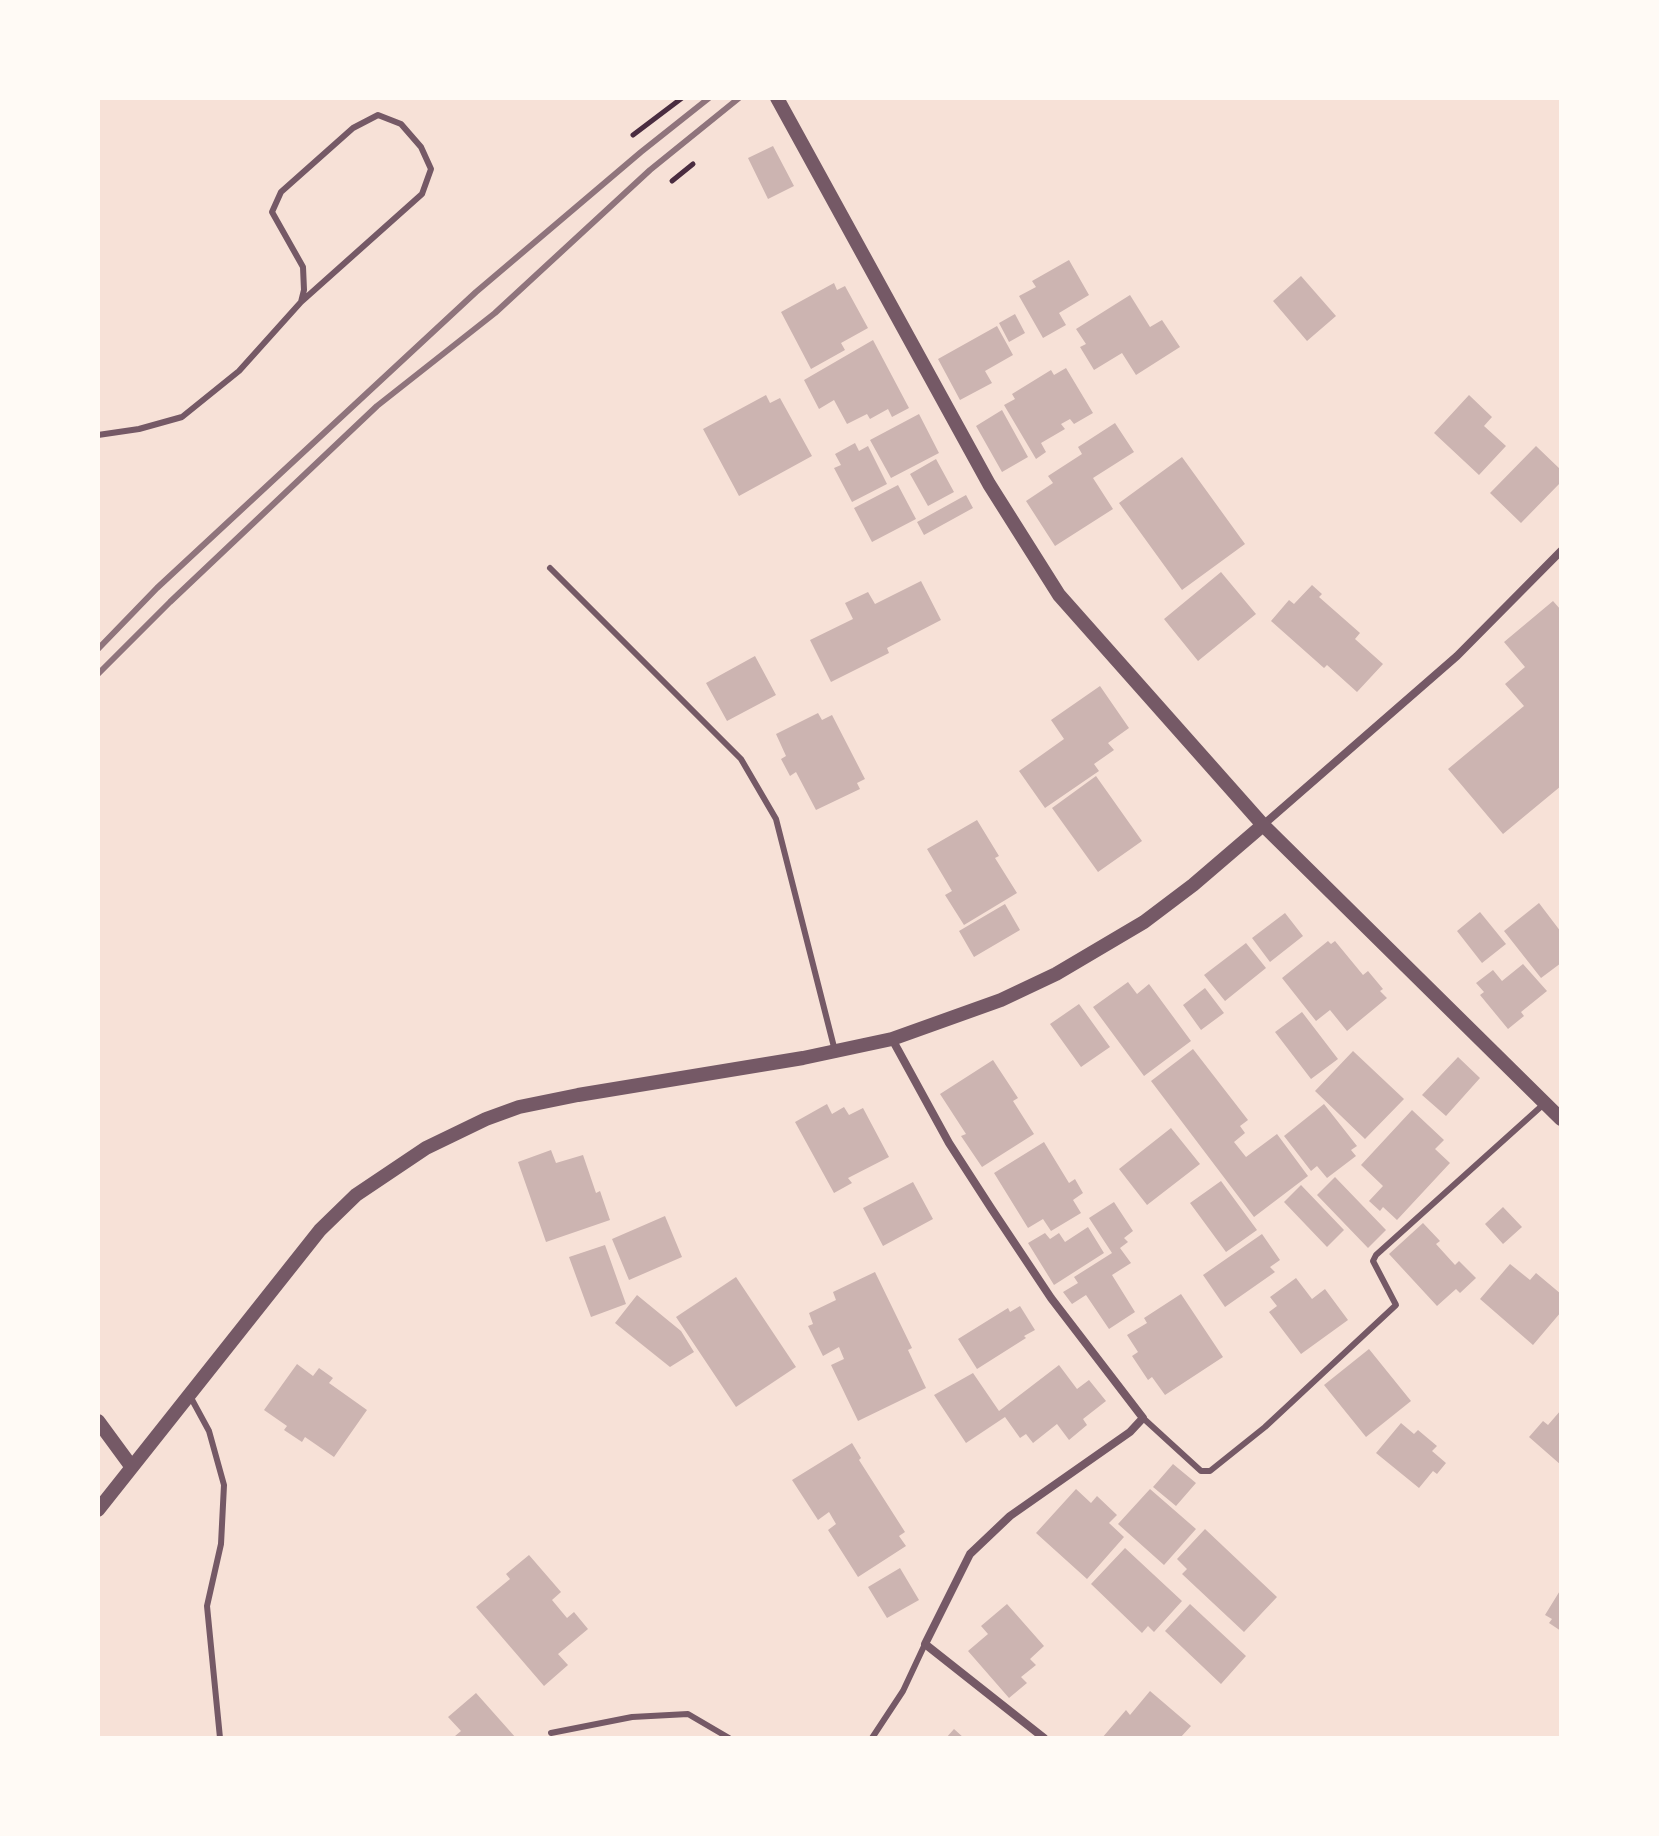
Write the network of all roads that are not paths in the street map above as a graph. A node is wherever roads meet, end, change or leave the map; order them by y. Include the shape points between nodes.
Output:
1 (777, 98) edge
2 (301, 302) junction
3 (98, 435) edge
4 (1561, 551) edge
5 (550, 568) dead end
6 (1263, 825) junction
7 (892, 1039) junction
8 (835, 1051) junction
9 (1545, 1103) junction
10 (1561, 1119) edge
11 (189, 1393) junction
12 (1143, 1418) junction
13 (98, 1421) edge
14 (131, 1466) junction
15 (98, 1510) edge
16 (925, 1644) junction
17 (551, 1733) dead end
18 (220, 1738) edge
19 (729, 1738) edge
20 (872, 1738) edge
21 (1044, 1738) edge

1 - 6 street via 989,484 1059,595
2 - 2 lane via 303,267 272,212 281,192 353,128 378,115 401,124 431,169 422,194
2 - 3 lane via 239,371 182,417
4 - 6 street via 1457,656
5 - 8 lane via 741,759 776,819
6 - 7 street via 1193,885 1112,943 1001,1000
6 - 9 street
7 - 8 street
7 - 12 street via 991,1208 1051,1298
8 - 11 street via 519,1107 435,1143 386,1172 320,1230
9 - 10 street
9 - 12 lane via 1376,1255 1373,1261 1396,1305 1210,1471 1201,1471
11 - 14 street
11 - 18 lane via 209,1431 224,1485 221,1544 207,1606
12 - 16 street via 1010,1516 970,1554
13 - 14 street
14 - 15 street
16 - 20 lane
16 - 21 street
17 - 19 lane via 632,1717 688,1714

